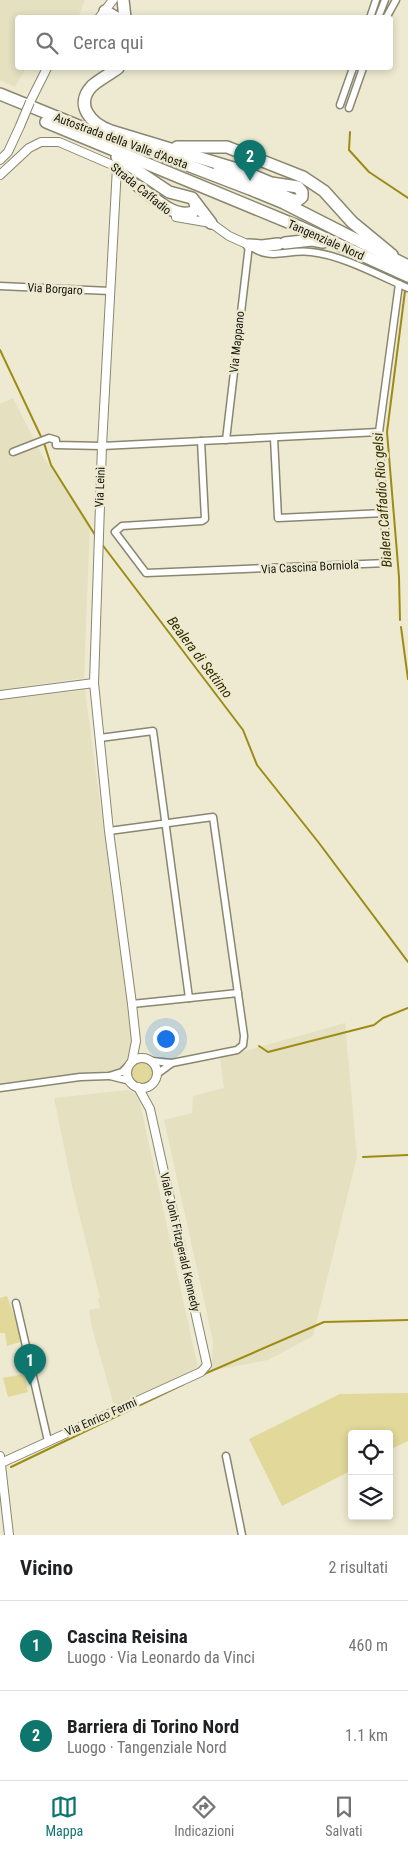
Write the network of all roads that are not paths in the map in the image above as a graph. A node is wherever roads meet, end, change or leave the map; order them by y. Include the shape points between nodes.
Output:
1 (113, 0) edge
2 (123, 0) edge
3 (376, 0) edge
4 (385, 0) edge
5 (396, 0) edge
6 (102, 14) edge
7 (125, 15) edge
8 (371, 15) edge
9 (379, 15) edge
10 (388, 15) edge
11 (46, 70) edge
12 (115, 70) edge
13 (352, 70) edge
14 (362, 70) edge
15 (0, 94) edge
16 (0, 102) edge
17 (340, 105) dead end
18 (349, 108) dead end
19 (96, 143) junction
20 (161, 145) junction
21 (0, 160) edge
22 (177, 160) junction
23 (117, 167) junction
24 (0, 175) edge
25 (138, 186) junction
26 (247, 188) joint
27 (296, 200) junction
28 (195, 203) junction
29 (240, 203) joint
30 (212, 223) junction
31 (329, 227) junction
32 (249, 244) junction
33 (404, 264) edge
34 (383, 265) junction
35 (408, 276) edge
36 (399, 284) junction
37 (0, 286) edge
38 (408, 288) edge
39 (110, 291) junction
40 (379, 432) junction
41 (274, 438) junction
42 (226, 440) junction
43 (201, 441) junction
44 (102, 446) junction
45 (13, 452) dead end
46 (384, 512) junction
47 (94, 683) junction
48 (0, 695) edge
49 (100, 738) junction
50 (166, 823) junction
51 (109, 831) junction
52 (238, 992) junction
53 (189, 998) junction
54 (132, 1004) junction
55 (136, 1041) junction
56 (149, 1059) junction
57 (172, 1063) junction
58 (130, 1064) junction
59 (157, 1074) junction
60 (109, 1076) junction
61 (130, 1081) junction
62 (153, 1084) junction
63 (0, 1088) edge
64 (138, 1088) junction
65 (150, 1109) junction
66 (16, 1304) dead end
67 (201, 1372) joint
68 (48, 1441) junction
69 (226, 1456) dead end
70 (1, 1459) edge
71 (9, 1535) edge
72 (242, 1535) edge

1 - 6 street
2 - 7 highway
3 - 8 street
4 - 9 street
5 - 10 street
11 - 21 street, bridge via 8,152
12 - 20 highway via 88,91 85,102 93,123
13 - 17 street
14 - 18 street
15 - 22 highway, Autostrada della Valle d'Aosta via 116,141
16 - 19 highway, Autostrada della Valle d'Aosta
19 - 28 highway via 169,192 190,197
19 - 29 highway, Autostrada della Valle d'Aosta
20 - 27 highway via 271,183 298,187 302,194
20 - 33 highway via 227,147 303,177 324,191 352,222
22 - 26 highway, Autostrada della Valle d'Aosta
22 - 27 highway via 230,173
23 - 24 street, Strada Caffadio via 59,142 41,142 29,148
23 - 25 street, Strada Caffadio
23 - 39 street, Via Leinì
25 - 28 highway via 179,212 192,212 196,208
25 - 30 street, Strada Caffadio via 172,215
26 - 31 highway, Tangenziale Nord
27 - 31 highway
28 - 30 highway
29 - 34 highway, Tangenziale Nord
30 - 32 street, Strada Caffadio
31 - 33 highway, Tangenziale Nord
32 - 34 highway via 262,246 312,240
32 - 36 street, Strada Caffadio via 266,255 318,253
32 - 42 street, Via Mappano
34 - 35 highway, Tangenziale Nord
36 - 38 street, Strada Caffadio
36 - 40 street, Via Cascina Borniola
37 - 39 street, Via Borgaro
39 - 44 street, Via Leinì
40 - 41 street
40 - 46 street, Via Cascina Borniola
41 - 42 street
41 - 46 street via 278,518
42 - 43 street
43 - 44 street
43 - 46 street, Via Cascina Borniola via 205,519 122,526 116,532 146,573 387,563
44 - 45 street via 56,445 56,440 41,439
44 - 47 street, Via Leinì
47 - 48 street
47 - 49 street, Via Leinì
49 - 50 street via 154,731
49 - 51 street, Via Leinì
50 - 51 street
50 - 52 street via 213,817
50 - 53 street
51 - 54 street, Via Leinì
52 - 53 street
52 - 57 street via 244,1036 242,1045 237,1050
53 - 54 street
54 - 55 street, Via Leinì
55 - 56 street
55 - 58 street
56 - 57 street
56 - 58 street
56 - 59 street
57 - 59 street
58 - 60 street via 122,1072
58 - 61 street
59 - 62 street
60 - 61 street
60 - 63 street
61 - 64 street
62 - 64 street
62 - 65 street, Viale Jonh Fitzgerald Kennedy
64 - 65 street, Viale Jonh Fitzgerald Kennedy
65 - 67 street, Viale Jonh Fitzgerald Kennedy via 206,1357 207,1365
66 - 68 street
67 - 68 street, Via Enrico Fermi
68 - 70 street, Via Enrico Fermi
69 - 72 street
70 - 71 street

